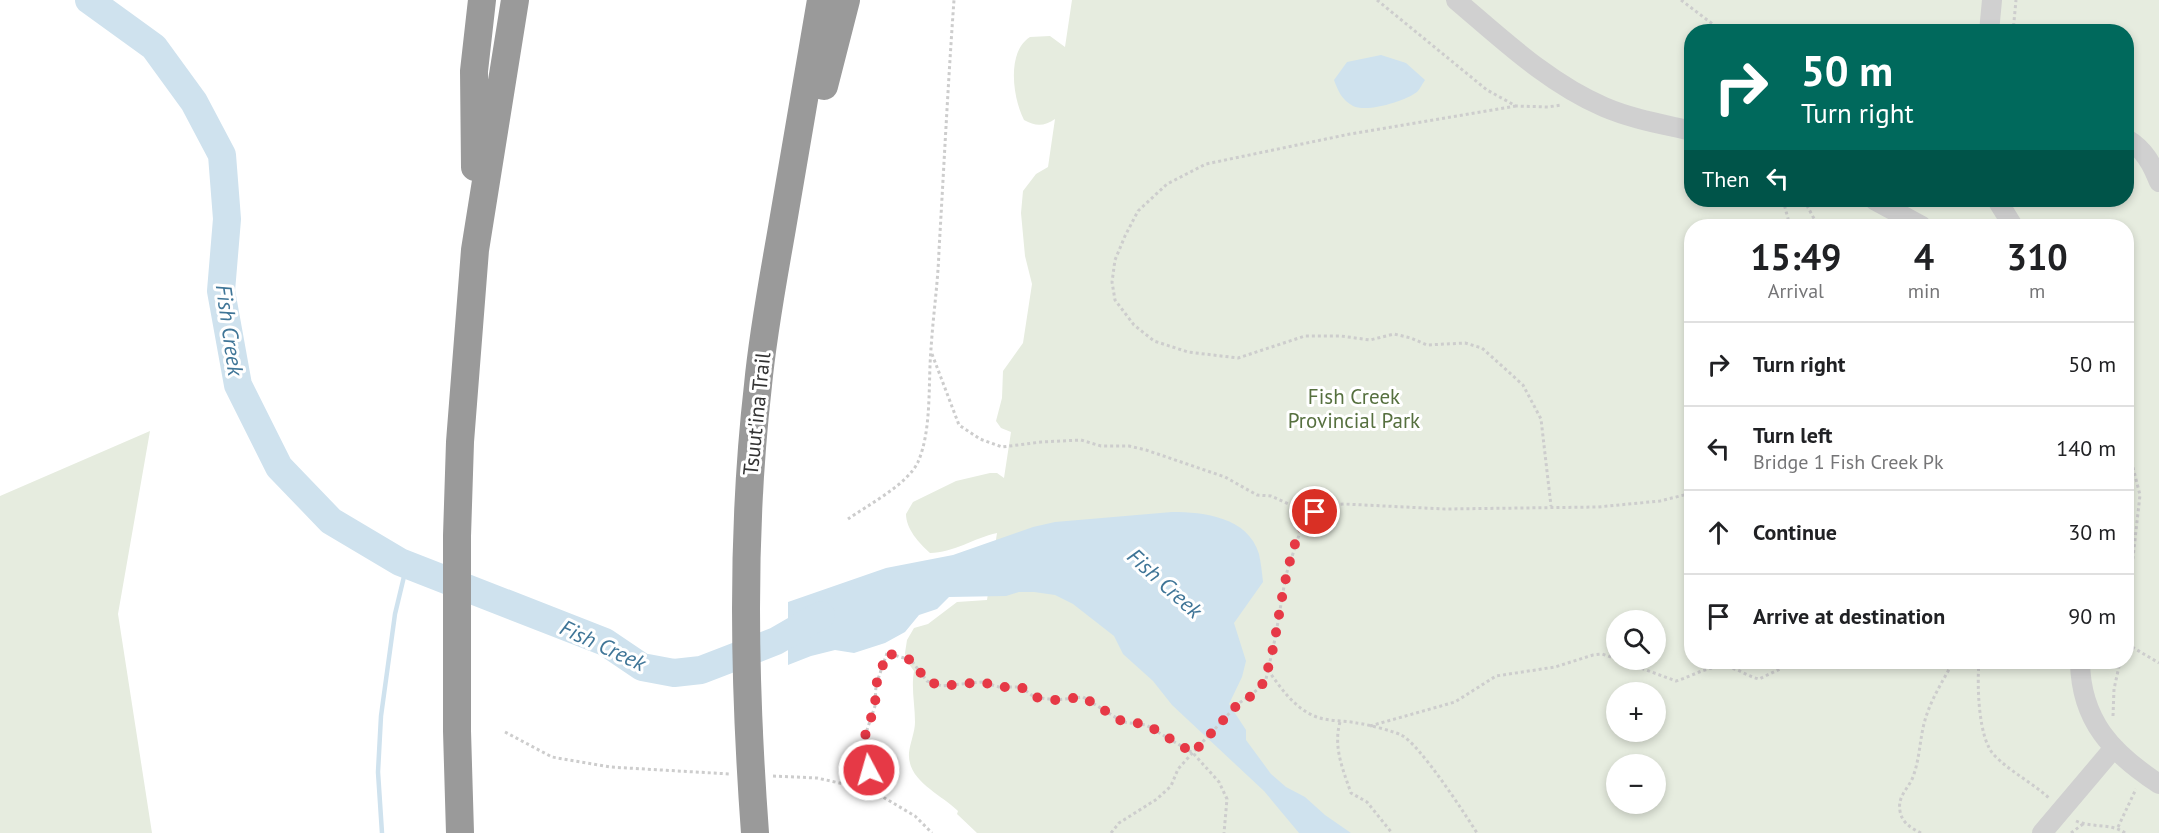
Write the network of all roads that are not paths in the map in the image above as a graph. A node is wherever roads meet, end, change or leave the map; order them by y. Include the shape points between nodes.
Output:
1 (482, 0) edge
2 (515, 0) edge
3 (821, 0) edge
4 (846, 0) edge
5 (1456, 0) edge
6 (1992, 0) edge
7 (1990, 24) edge
8 (1684, 129) edge
9 (2134, 145) edge
10 (2159, 182) edge
11 (1887, 207) edge
12 (1909, 219) edge
13 (475, 250) junction
14 (772, 286) junction
15 (2080, 669) edge
16 (2113, 749) junction
17 (2159, 784) edge
18 (460, 833) edge
19 (755, 833) edge
20 (2042, 833) edge

1 - 13 highway via 474,71
2 - 13 highway
3 - 14 highway, Tsuut'ina Trail
4 - 14 highway
5 - 8 lane via 1547,75 1590,101 1631,117
6 - 7 lane
9 - 10 lane via 2144,153
11 - 12 lane
13 - 18 highway via 457,536
14 - 19 highway, Tsuut'ina Trail via 758,383 746,552 746,682
15 - 16 lane via 2092,716
16 - 17 lane
16 - 20 lane

